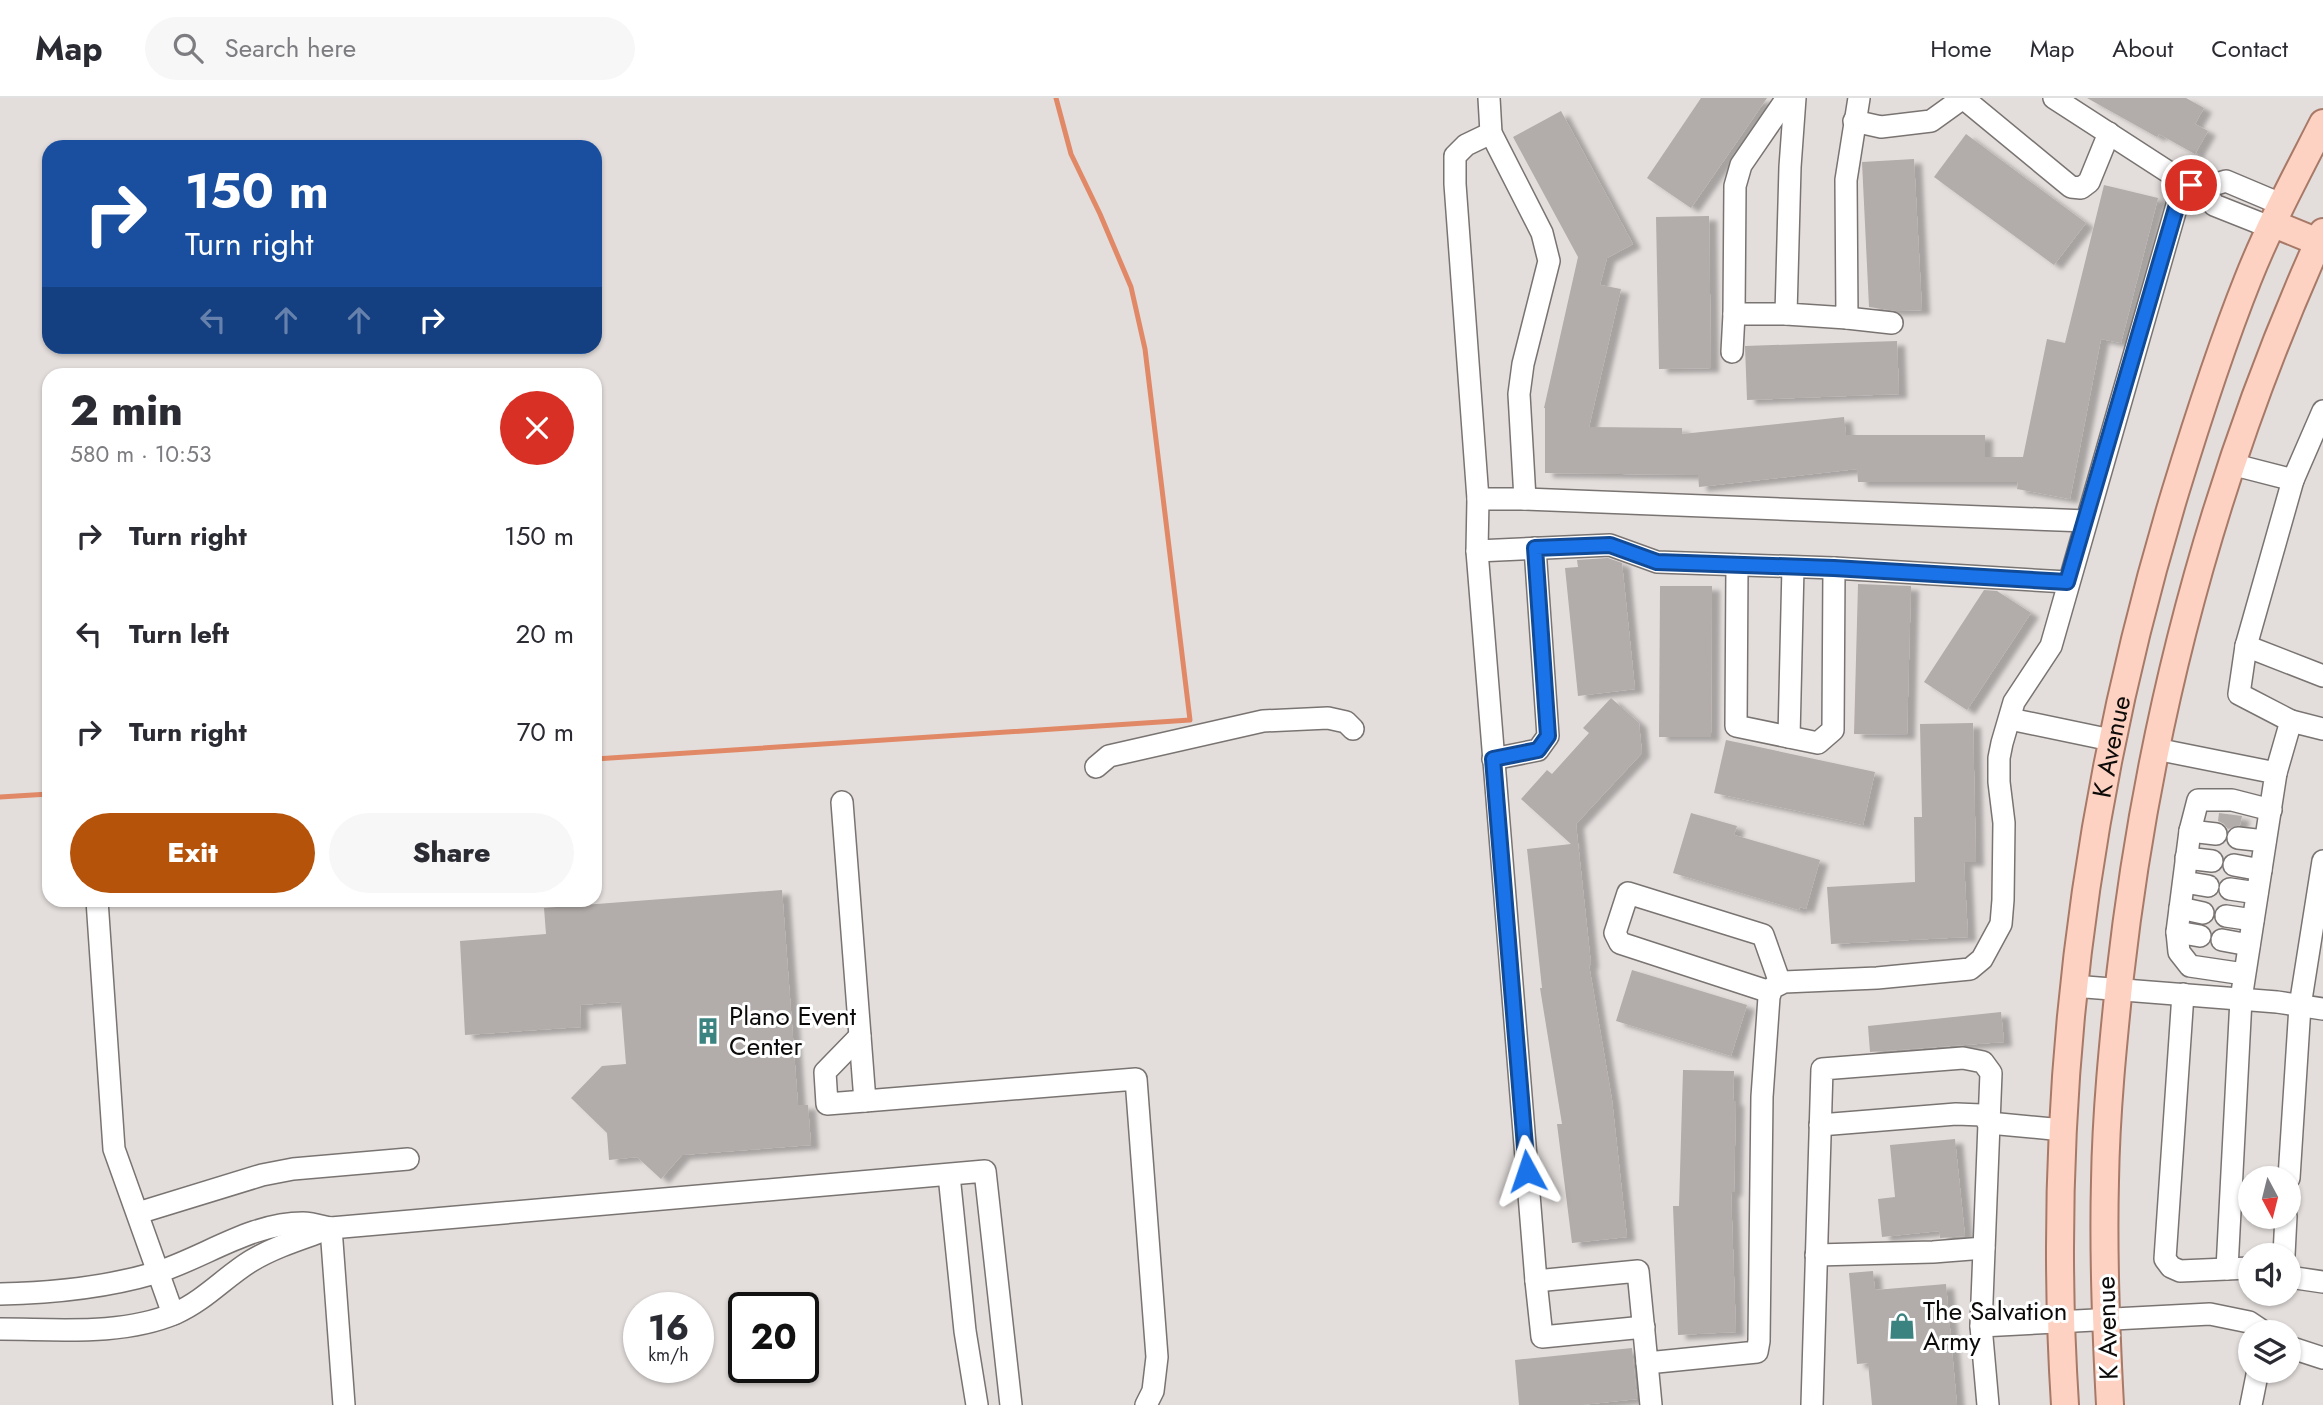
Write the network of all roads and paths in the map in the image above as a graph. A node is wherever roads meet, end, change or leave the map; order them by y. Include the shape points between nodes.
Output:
1 (1489, 98) edge
2 (1787, 98) edge
3 (1795, 98) edge
4 (1859, 98) edge
5 (1963, 98) edge
6 (2054, 98) edge
7 (1854, 121) junction
8 (2323, 123) edge
9 (2109, 132) junction
10 (1491, 133) junction
11 (2180, 182) junction
12 (2276, 219) junction
13 (2321, 239) edge
14 (1734, 314) junction
15 (1786, 314) junction
16 (1847, 318) junction
17 (1892, 323) dead end
18 (1732, 352) dead end
19 (2323, 411) edge
20 (2316, 444) edge
21 (2188, 450) junction
22 (2231, 464) junction
23 (2293, 480) junction
24 (1478, 499) junction
25 (1525, 499) junction
26 (2086, 521) junction
27 (1535, 548) junction
28 (1477, 551) junction
29 (1737, 565) junction
30 (1793, 567) junction
31 (1834, 568) junction
32 (2067, 582) junction
33 (2246, 646) junction
34 (2323, 676) edge
35 (2010, 719) junction
36 (2291, 721) junction
37 (1353, 729) dead end
38 (2323, 729) edge
39 (1788, 737) junction
40 (2111, 740) junction
41 (2156, 749) junction
42 (1493, 759) junction
43 (2237, 765) junction
44 (1096, 767) dead end
45 (2276, 773) junction
46 (2232, 800) junction
47 (842, 802) dead end
48 (2271, 810) junction
49 (2190, 831) junction
50 (2216, 834) dead end
51 (2238, 838) dead end
52 (2265, 841) junction
53 (2186, 858) junction
54 (2211, 861) dead end
55 (2323, 861) edge
56 (2234, 865) dead end
57 (2261, 870) junction
58 (2183, 882) junction
59 (2208, 886) dead end
60 (2230, 889) dead end
61 (2257, 893) junction
62 (97, 907) edge
63 (2180, 908) junction
64 (2203, 912) dead end
65 (2226, 916) dead end
66 (2319, 918) edge
67 (2253, 920) junction
68 (2177, 932) junction
69 (2200, 936) dead end
70 (2222, 940) dead end
71 (2249, 945) junction
72 (2244, 974) junction
73 (2073, 986) junction
74 (1775, 988) junction
75 (2119, 989) junction
76 (2183, 994) junction
77 (2241, 999) junction
78 (2300, 1006) junction
79 (2323, 1009) edge
80 (860, 1036) junction
81 (865, 1101) junction
82 (1989, 1123) junction
83 (1820, 1125) junction
84 (2063, 1130) junction
85 (408, 1159) dead end
86 (2290, 1166) edge
87 (949, 1175) junction
88 (138, 1213) junction
89 (331, 1228) junction
90 (1984, 1248) junction
91 (1816, 1255) junction
92 (2227, 1269) junction
93 (2238, 1269) edge
94 (159, 1272) junction
95 (2301, 1279) edge
96 (1536, 1281) junction
97 (2323, 1282) edge
98 (0, 1294) edge
99 (173, 1314) junction
100 (2239, 1320) edge
101 (2106, 1321) junction
102 (2059, 1323) junction
103 (1982, 1326) junction
104 (1644, 1327) junction
105 (0, 1329) edge
106 (2301, 1351) edge
107 (2323, 1358) edge
108 (1647, 1363) junction
109 (2255, 1383) edge
110 (344, 1405) edge
111 (977, 1405) edge
112 (1011, 1405) edge
113 (1146, 1405) edge
114 (1651, 1405) edge
115 (1812, 1405) edge
116 (1988, 1405) edge
117 (2064, 1405) edge
118 (2110, 1405) edge
119 (2251, 1405) edge

1 - 10 lane
2 - 14 lane via 1741,165 1735,186
3 - 15 lane
4 - 7 lane
5 - 7 lane via 1931,121 1881,127
5 - 9 lane via 2071,187 2081,188 2090,182
6 - 9 lane
7 - 16 lane via 1846,180
8 - 12 main road, K Avenue
9 - 11 lane
10 - 24 lane via 1455,156
10 - 25 lane via 1542,233 1549,261 1518,394
11 - 12 lane via 2203,188 2226,181
11 - 26 lane
12 - 13 main road
12 - 21 main road, K Avenue via 2249,277
13 - 22 main road, K Avenue
14 - 15 lane
14 - 18 lane
15 - 16 lane
16 - 17 lane
19 - 20 lane
20 - 23 lane
21 - 22 main road
21 - 40 main road, K Avenue via 2131,651
22 - 23 lane
22 - 41 main road, K Avenue via 2177,654
23 - 33 lane
24 - 25 lane
24 - 28 lane
25 - 26 lane
26 - 32 lane
27 - 28 lane
27 - 29 lane via 1610,545 1657,562
27 - 42 lane via 1548,736 1538,750
28 - 42 lane
29 - 30 lane
29 - 39 lane via 1736,726
30 - 31 lane
30 - 39 lane
31 - 32 lane
31 - 39 lane via 1833,730 1818,743
32 - 35 lane via 2051,646 2014,702
33 - 34 lane
33 - 36 lane via 2239,694
35 - 40 lane
35 - 74 lane via 1999,758 2004,823 2001,924 1982,959 1970,968
36 - 38 lane
36 - 45 lane
37 - 44 lane via 1328,718 1263,721 1109,756
40 - 41 main road
40 - 73 main road, K Avenue
41 - 43 lane
41 - 75 main road, K Avenue
42 - 96 lane
43 - 45 lane
43 - 46 lane
45 - 48 lane
46 - 48 lane
46 - 49 lane via 2198,800
47 - 80 lane
48 - 52 lane
49 - 50 lane
49 - 53 lane
51 - 52 lane
52 - 57 lane
53 - 54 lane
53 - 58 lane
55 - 66 lane
56 - 57 lane
57 - 61 lane
58 - 59 lane
58 - 63 lane
60 - 61 lane
61 - 67 lane
62 - 88 lane via 114,1149
63 - 64 lane
63 - 68 lane
65 - 67 lane
66 - 78 lane
67 - 71 lane
68 - 69 lane
68 - 72 lane via 2179,951 2190,966
70 - 71 lane
71 - 72 lane
72 - 77 lane
73 - 75 lane
73 - 84 main road, K Avenue
74 - 74 lane via 1763,935 1628,893 1615,933 1620,943
74 - 108 lane via 1762,1097 1757,1352
75 - 76 lane
75 - 101 main road, K Avenue via 2105,1180
76 - 77 lane
76 - 92 lane via 2165,1259 2180,1271
77 - 78 lane
77 - 92 lane
78 - 79 lane
78 - 86 lane
80 - 81 lane
80 - 81 lane via 825,1073 827,1104
81 - 113 lane via 1136,1079 1157,1357 1153,1391
82 - 83 lane via 1982,1115 1956,1114
82 - 83 lane via 1991,1073 1983,1062 1963,1058 1822,1069
82 - 84 lane
82 - 90 lane
83 - 91 lane
84 - 102 main road, K Avenue
85 - 88 lane via 262,1175
87 - 89 lane
87 - 111 lane
87 - 112 lane via 985,1171
88 - 94 lane
89 - 94 lane via 304,1222 272,1227
89 - 99 lane via 251,1261 199,1302
89 - 110 lane
90 - 91 lane
90 - 103 lane
91 - 115 lane
92 - 93 lane
94 - 98 lane via 87,1289
94 - 99 lane
95 - 97 lane
96 - 104 lane via 1638,1271
96 - 104 lane via 1542,1337
99 - 105 lane via 94,1329
100 - 101 lane via 2210,1314
101 - 102 lane
101 - 118 main road, K Avenue
102 - 103 lane
102 - 117 main road, K Avenue
103 - 116 lane
104 - 108 lane
106 - 107 lane
108 - 114 lane
109 - 119 lane

